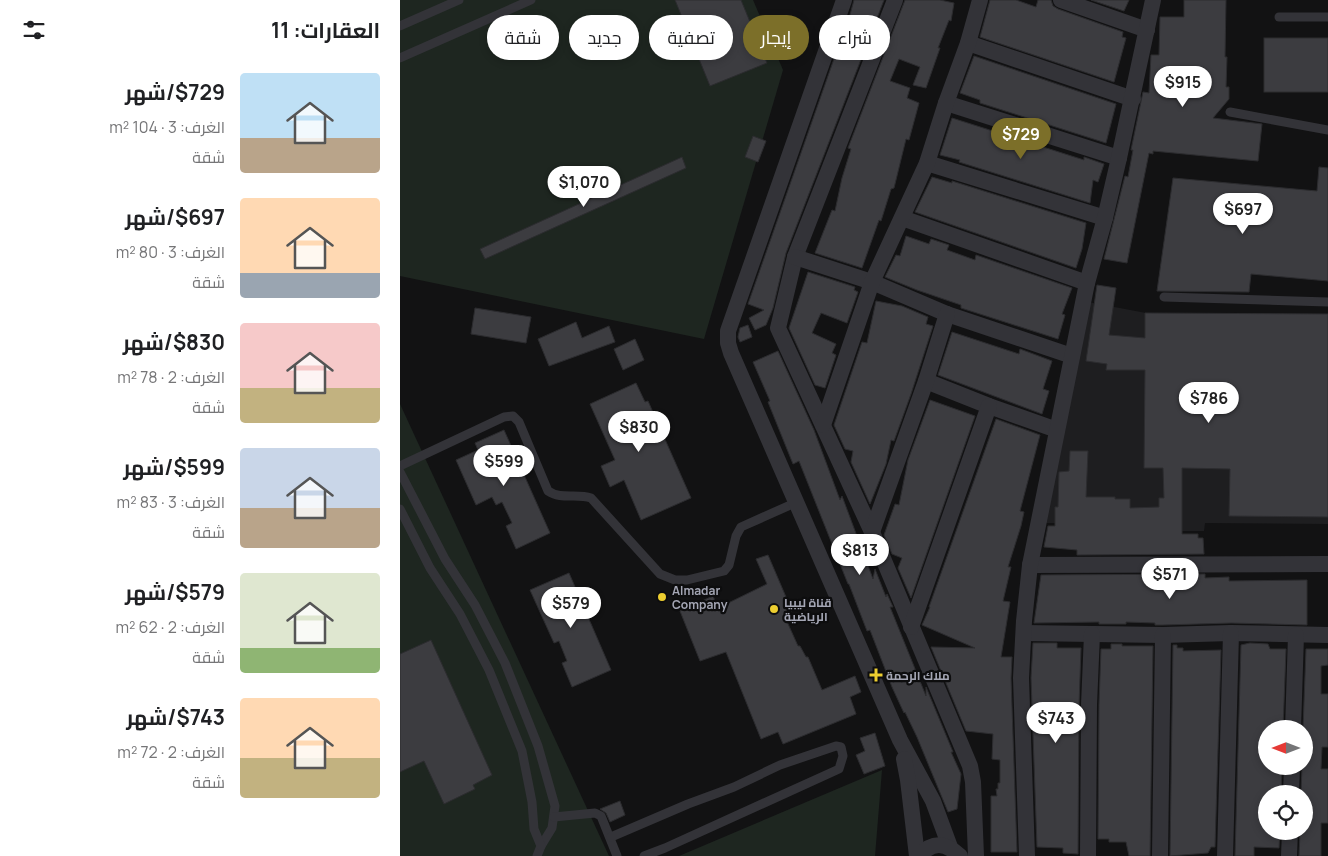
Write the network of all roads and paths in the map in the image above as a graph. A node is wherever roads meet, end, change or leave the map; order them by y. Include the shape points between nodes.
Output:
1 (459, 0) edge
2 (531, 0) edge
3 (844, 0) edge
4 (895, 0) edge
5 (980, 0) edge
6 (1061, 0) edge
7 (1153, 0) edge
8 (1279, 17) dead end
9 (1328, 17) edge
10 (400, 26) edge
11 (1147, 30) junction
12 (968, 43) junction
13 (400, 58) edge
14 (1133, 100) junction
15 (946, 103) junction
16 (1230, 112) dead end
17 (1328, 130) edge
18 (1119, 158) junction
19 (928, 162) junction
20 (902, 218) junction
21 (1105, 218) junction
22 (795, 257) junction
23 (872, 282) junction
24 (1087, 283) junction
25 (1164, 297) dead end
26 (1328, 302) edge
27 (947, 314) junction
28 (1072, 356) junction
29 (926, 381) junction
30 (989, 406) junction
31 (823, 425) junction
32 (1057, 430) junction
33 (400, 466) edge
34 (400, 472) edge
35 (797, 502) junction
36 (400, 510) edge
37 (872, 532) junction
38 (1328, 564) edge
39 (1030, 565) junction
40 (912, 627) junction
41 (1024, 633) junction
42 (1230, 633) junction
43 (1092, 634) junction
44 (1163, 635) junction
45 (1296, 635) junction
46 (1328, 635) edge
47 (1293, 720) edge
48 (900, 740) junction
49 (554, 817) junction
50 (975, 837) junction
51 (611, 838) junction
52 (1290, 840) edge
53 (541, 846) junction
54 (955, 852) edge
55 (537, 856) edge
56 (617, 856) edge
57 (644, 856) edge
58 (918, 856) edge
59 (971, 856) edge
60 (976, 856) edge
61 (1027, 856) edge
62 (1088, 856) edge
63 (1160, 856) edge
64 (1225, 856) edge
65 (1289, 856) edge

1 - 10 lane
2 - 13 lane
3 - 35 street via 728,331 731,353
4 - 22 street
5 - 12 street
6 - 11 street
7 - 11 street
8 - 9 lane
11 - 14 street
12 - 14 street
12 - 15 street
14 - 18 street
15 - 18 street
15 - 19 street
16 - 17 lane
18 - 21 street
19 - 20 street
19 - 21 street
20 - 23 street
20 - 24 street
21 - 24 street
22 - 23 street
22 - 31 street via 778,328
23 - 27 street
23 - 31 street
24 - 28 street
25 - 26 lane
27 - 28 street
27 - 29 street
28 - 32 street
29 - 30 street
29 - 37 street
30 - 32 street
30 - 40 street
31 - 37 street
32 - 39 street
33 - 35 lane via 504,417 513,416 519,422 548,491 555,496 591,498 660,574 675,580 724,571 729,565 741,527
34 - 49 lane via 445,560 475,605 505,663 538,746
35 - 48 street
36 - 53 lane via 489,670 522,751 534,829
37 - 40 street
38 - 39 street
39 - 41 street
40 - 50 street via 972,773
41 - 43 street
41 - 61 street via 1021,678
42 - 44 street
42 - 45 street
42 - 64 street
43 - 44 street
43 - 62 street
44 - 63 street
45 - 46 street
45 - 47 street
48 - 54 street
48 - 58 street
49 - 51 lane via 594,813 601,816
49 - 53 lane via 552,828
50 - 59 street
50 - 60 street
51 - 56 lane
51 - 57 lane via 780,766 836,746 841,748 843,756 839,769
52 - 65 street
53 - 55 lane
54 - 58 street via 938,844 926,848

